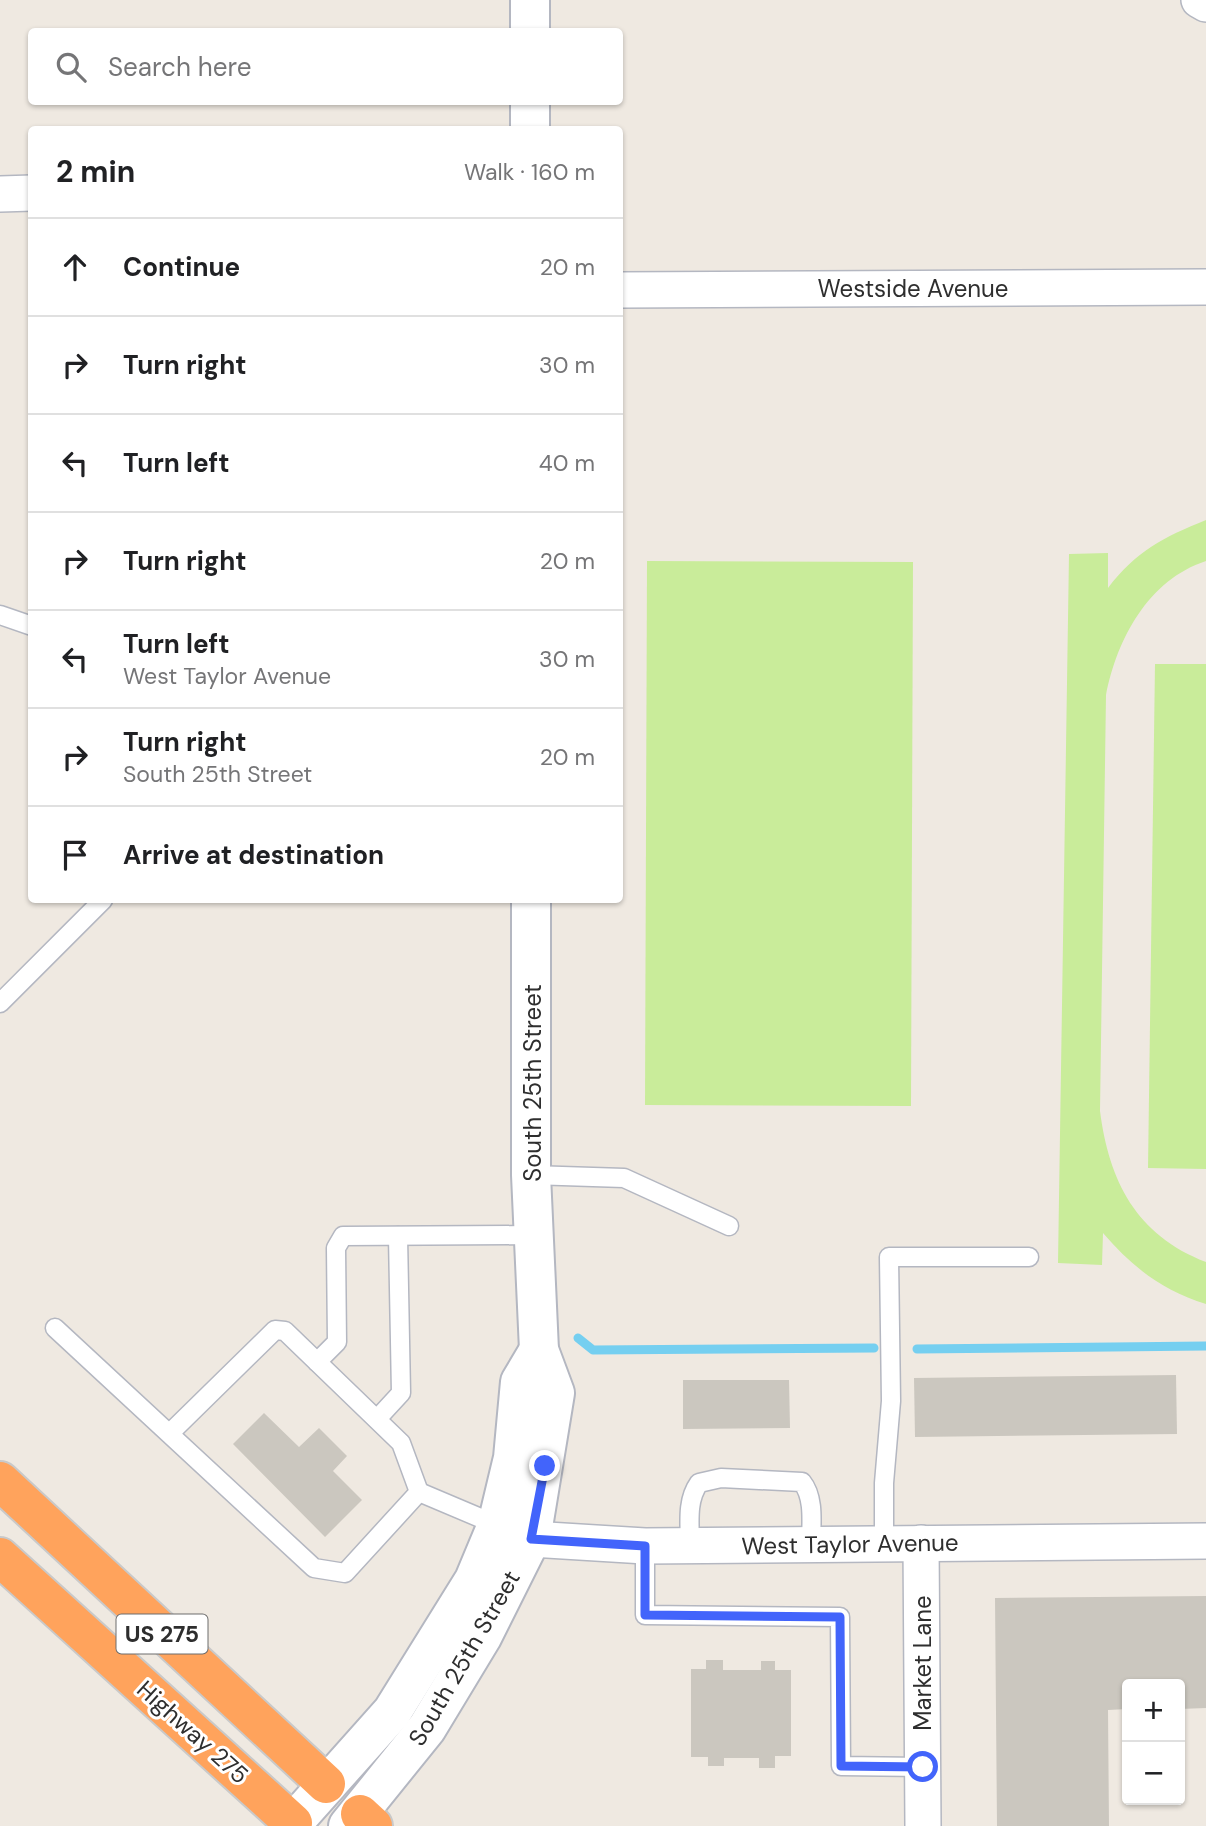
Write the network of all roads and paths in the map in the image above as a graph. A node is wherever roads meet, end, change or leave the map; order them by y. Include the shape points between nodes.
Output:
1 (530, 0) edge
2 (1199, 0) edge
3 (1206, 4) edge
4 (530, 28) edge
5 (530, 105) edge
6 (530, 126) edge
7 (28, 193) edge
8 (0, 194) edge
9 (1206, 287) edge
10 (623, 290) edge
11 (0, 615) edge
12 (28, 625) edge
13 (100, 903) edge
14 (531, 903) edge
15 (0, 1003) edge
16 (531, 1175) junction
17 (729, 1226) dead end
18 (533, 1235) junction
19 (398, 1236) junction
20 (1029, 1257) dead end
21 (55, 1328) dead end
22 (538, 1350) junction
23 (317, 1362) junction
24 (377, 1419) junction
25 (170, 1433) junction
26 (0, 1481) edge
27 (419, 1492) junction
28 (497, 1525) junction
29 (531, 1539) junction
30 (1206, 1541) edge
31 (921, 1543) junction
32 (811, 1544) junction
33 (884, 1544) junction
34 (645, 1546) junction
35 (690, 1546) junction
36 (0, 1557) edge
37 (923, 1767) junction
38 (326, 1784) junction
39 (360, 1822) edge
40 (292, 1824) edge
41 (923, 1826) edge

1 - 4 main road
2 - 3 street
5 - 6 main road
7 - 8 street
9 - 10 street, Westside Avenue
11 - 12 lane
13 - 15 lane
14 - 16 main road, South 25th Street
16 - 17 lane via 624,1178
16 - 18 main road, South 25th Street
18 - 19 lane
18 - 22 main road, South 25th Street
19 - 23 lane via 343,1236 335,1248 337,1342
19 - 24 lane via 401,1393
20 - 33 lane via 890,1257 891,1401
21 - 25 lane
22 - 28 main road, South 25th Street via 520,1382 513,1458
22 - 29 main road, South 25th Street via 555,1393
23 - 24 lane
23 - 25 lane via 285,1331 275,1330
24 - 27 lane via 401,1443
25 - 27 lane via 314,1568 345,1573
26 - 38 highway, Highway 275 / US 275
27 - 28 lane
28 - 29 street, West Taylor Avenue
28 - 38 main road, South 25th Street via 474,1580 392,1712
29 - 34 street, West Taylor Avenue
29 - 39 main road, South 25th Street via 482,1637 427,1728
30 - 31 street, West Taylor Avenue
31 - 33 street, West Taylor Avenue
31 - 37 street, Market Lane
32 - 33 street, West Taylor Avenue
32 - 35 street, West Taylor Avenue
32 - 35 lane via 808,1489 802,1482 721,1478 699,1483 695,1489
34 - 35 street, West Taylor Avenue
34 - 37 lane via 645,1615 840,1617 841,1766
36 - 40 highway, Highway 275 / US 275
37 - 41 street, Market Lane
38 - 40 main road, South 25th Street

